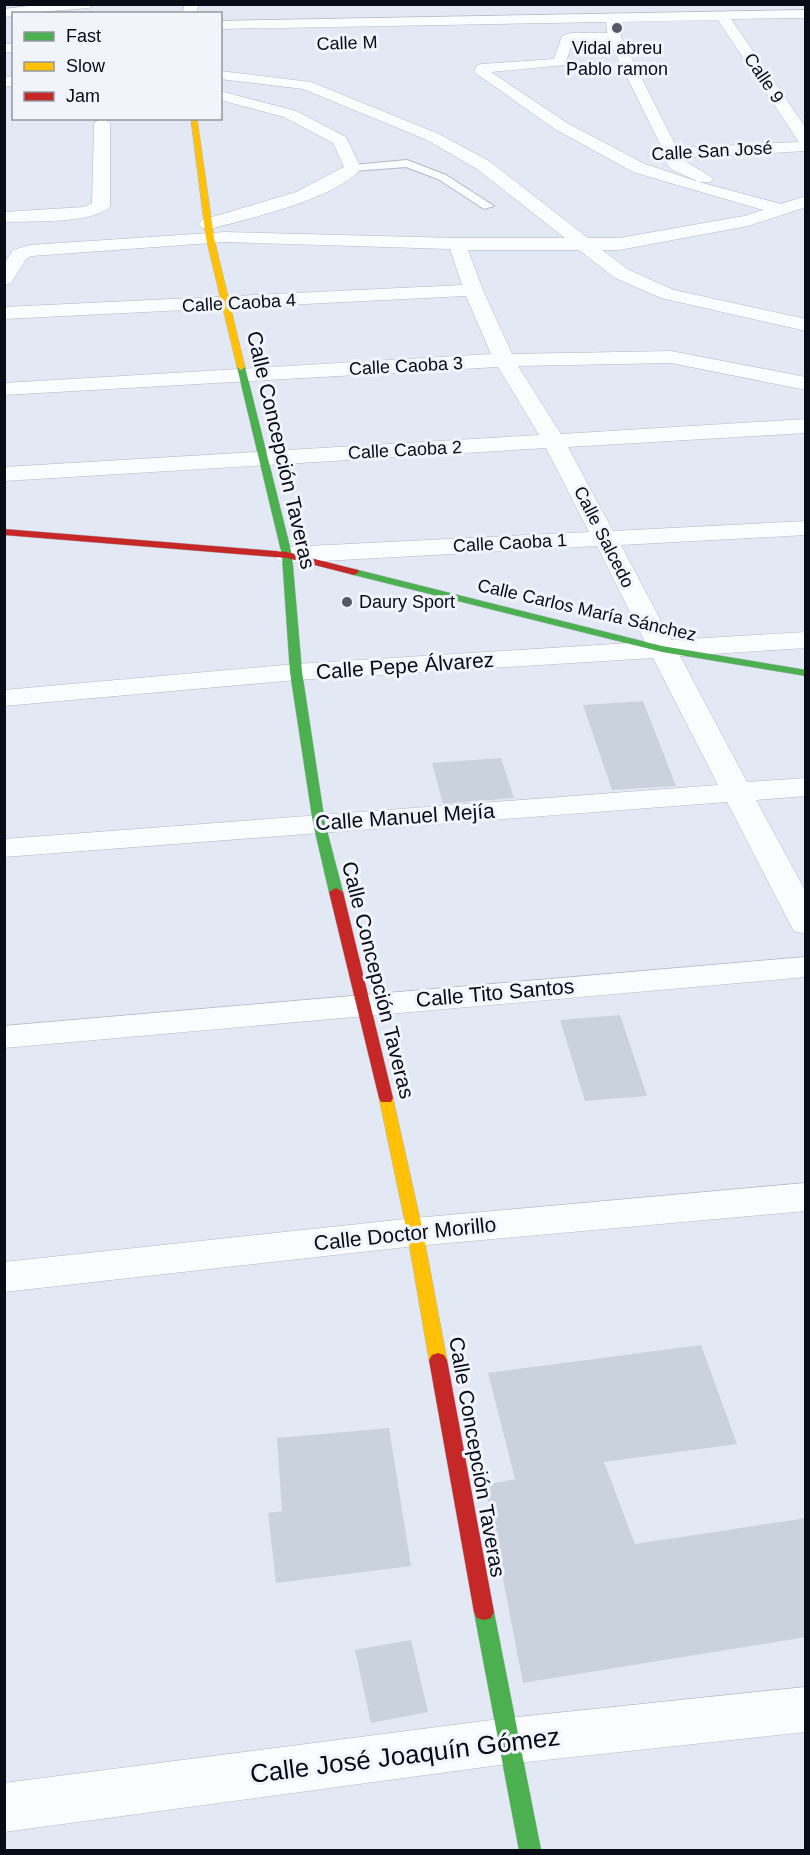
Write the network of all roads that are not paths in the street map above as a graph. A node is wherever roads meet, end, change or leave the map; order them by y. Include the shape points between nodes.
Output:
1 (89, 4) edge
2 (349, 4) edge
3 (468, 4) edge
4 (449, 6) edge
5 (13, 12) edge
6 (806, 14) edge
7 (722, 16) junction
8 (612, 18) junction
9 (465, 21) junction
10 (352, 22) junction
11 (222, 25) edge
12 (450, 37) dead end
13 (614, 37) junction
14 (222, 75) edge
15 (222, 96) edge
16 (194, 120) edge
17 (102, 123) dead end
18 (806, 141) edge
19 (806, 146) edge
20 (668, 154) junction
21 (618, 157) junction
22 (353, 168) junction
23 (805, 205) edge
24 (488, 206) dead end
25 (783, 209) junction
26 (4, 217) edge
27 (209, 231) junction
28 (457, 244) junction
29 (584, 245) junction
30 (4, 279) edge
31 (472, 290) junction
32 (227, 304) junction
33 (4, 313) edge
34 (806, 325) edge
35 (504, 360) junction
36 (245, 376) junction
37 (806, 384) edge
38 (4, 389) edge
39 (806, 426) edge
40 (554, 441) junction
41 (266, 458) junction
42 (4, 474) edge
43 (806, 528) edge
44 (4, 532) edge
45 (604, 538) junction
46 (287, 555) junction
47 (806, 640) edge
48 (662, 650) junction
49 (296, 672) junction
50 (806, 673) edge
51 (4, 698) edge
52 (806, 787) edge
53 (737, 792) junction
54 (318, 823) junction
55 (4, 848) edge
56 (806, 924) edge
57 (806, 967) edge
58 (365, 1004) junction
59 (4, 1037) edge
60 (806, 1197) edge
61 (415, 1232) junction
62 (4, 1277) edge
63 (806, 1709) edge
64 (507, 1741) junction
65 (4, 1808) edge
66 (530, 1851) edge

1 - 5 street
2 - 10 street
3 - 9 street via 473,17
4 - 9 street
6 - 7 street
7 - 8 street
7 - 18 street, Calle 9
8 - 9 street
8 - 13 street
9 - 10 street
9 - 12 street via 461,30
10 - 11 street via 273,19
13 - 20 street via 669,146
13 - 21 street via 572,37 567,39 560,62 482,68 481,72 561,126
14 - 29 street via 306,85 433,136 483,165
15 - 22 street via 290,114 340,140
16 - 27 street, Calle Concepción Taveras
17 - 26 street via 101,206 87,212
19 - 20 street, Calle San José
20 - 21 street, Calle San José
20 - 23 street via 677,165 695,174
21 - 25 street via 647,172
22 - 24 lane via 407,163 442,177
22 - 27 street via 297,197
23 - 25 street
25 - 29 street via 680,234
27 - 28 street
27 - 30 street via 24,252
27 - 32 street, Calle Concepción Taveras
28 - 29 street
28 - 31 street, Calle Salcedo
29 - 34 street via 622,274 668,294
31 - 32 street, Calle Caoba 4
31 - 35 street, Calle Salcedo
32 - 33 street, Calle Caoba 4
32 - 36 street, Calle Concepción Taveras
35 - 36 street, Calle Caoba 3
35 - 37 street, Calle Caoba 3 via 671,357
35 - 40 street, Calle Salcedo
36 - 38 street, Calle Caoba 3
36 - 41 street, Calle Concepción Taveras
39 - 40 street, Calle Caoba 2
40 - 41 street, Calle Caoba 2
40 - 45 street, Calle Salcedo
41 - 42 street, Calle Caoba 2
41 - 46 street, Calle Concepción Taveras
43 - 45 street, Calle Caoba 1
44 - 46 street, Calle Carlos María Sánchez
45 - 46 street, Calle Caoba 1
45 - 48 street, Calle Salcedo
46 - 48 street, Calle Carlos María Sánchez
46 - 49 street, Calle Concepción Taveras
47 - 48 street, Calle Pepe Álvarez
48 - 49 street, Calle Pepe Álvarez
48 - 50 street, Calle Carlos María Sánchez
48 - 53 street, Calle Salcedo
49 - 51 street, Calle Pepe Álvarez
49 - 54 street, Calle Concepción Taveras
52 - 53 street, Calle Manuel Mejía
53 - 54 street, Calle Manuel Mejía
53 - 56 street, Calle Salcedo
54 - 55 street, Calle Manuel Mejía
54 - 58 street, Calle Concepción Taveras
57 - 58 street, Calle Tito Santos
58 - 59 street, Calle Tito Santos
58 - 61 street, Calle Concepción Taveras
60 - 61 street, Calle Doctor Morillo
61 - 62 street, Calle Doctor Morillo
61 - 64 street, Calle Concepción Taveras
63 - 64 street, Calle José Joaquín Gómez
64 - 65 street, Calle José Joaquín Gómez
64 - 66 street, Calle Concepción Taveras

